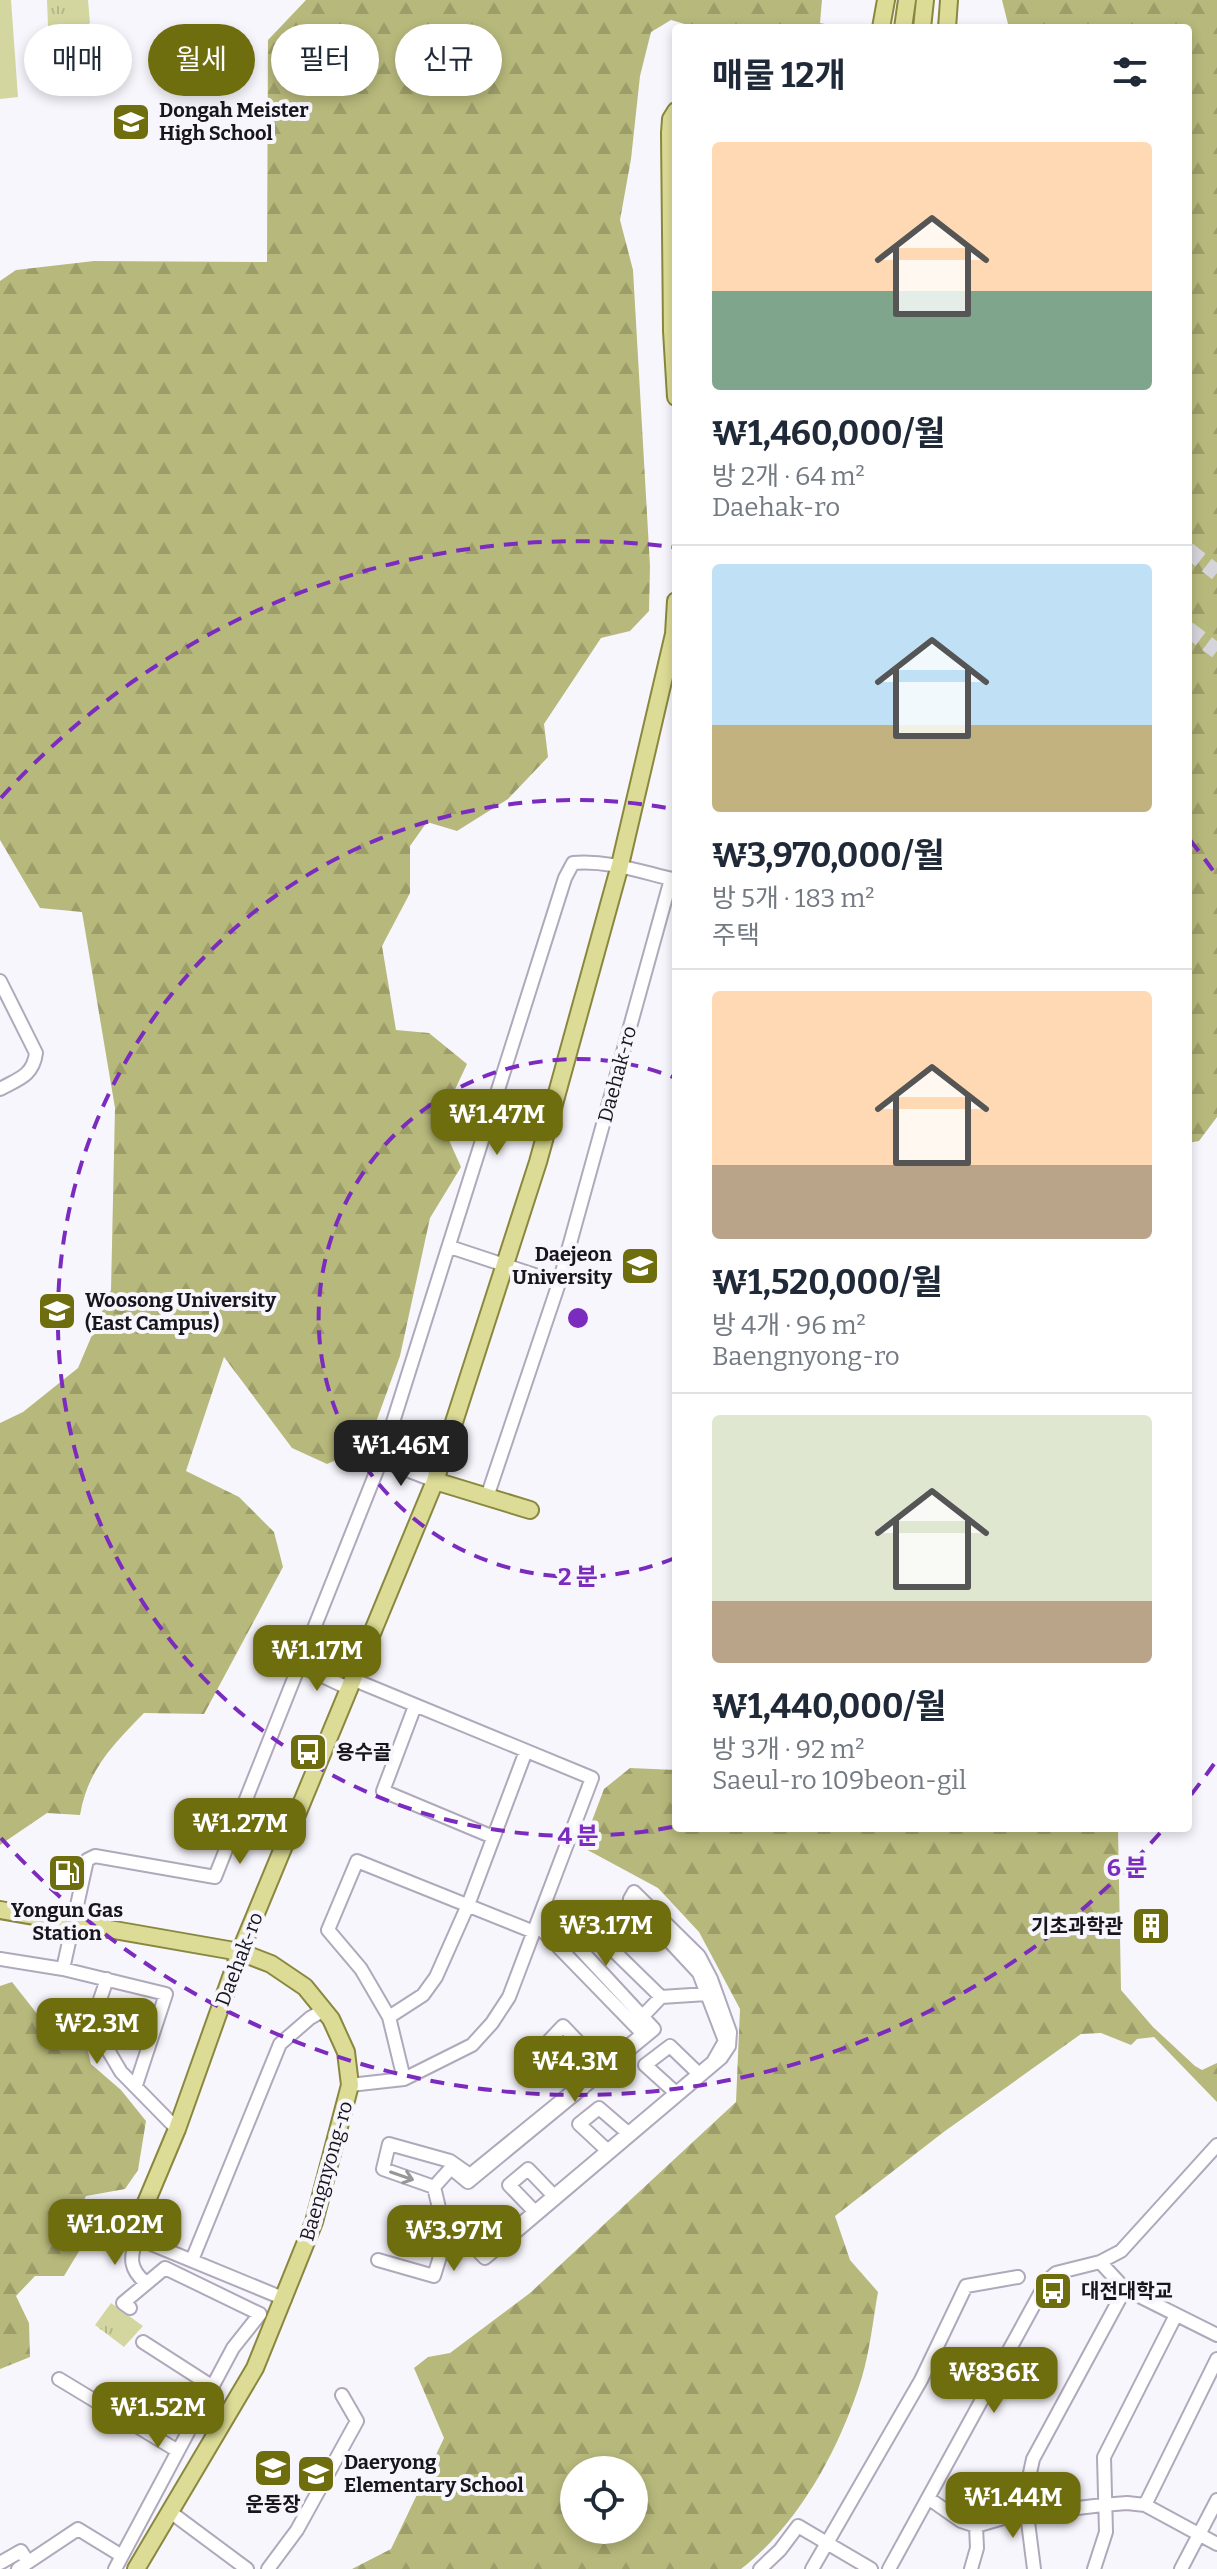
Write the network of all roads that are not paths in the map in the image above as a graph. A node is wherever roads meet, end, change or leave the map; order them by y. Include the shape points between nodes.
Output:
1 (886, 0) edge
2 (907, 0) edge
3 (925, 0) edge
4 (949, 0) edge
5 (882, 24) edge
6 (904, 24) edge
7 (922, 24) edge
8 (947, 24) edge
9 (672, 117) edge
10 (672, 145) edge
11 (672, 643) edge
12 (620, 865) junction
13 (672, 879) edge
14 (672, 887) edge
15 (0, 981) edge
16 (0, 1089) edge
17 (450, 1247) junction
18 (504, 1265) junction
19 (559, 1283) junction
20 (381, 1460) junction
21 (435, 1481) junction
22 (487, 1497) junction
23 (530, 1510) dead end
24 (301, 1666) junction
25 (350, 1683) junction
26 (415, 1706) junction
27 (526, 1751) junction
28 (493, 1837) junction
29 (468, 1905) junction
30 (543, 1909) junction
31 (0, 1910) edge
32 (575, 1913) dead end
33 (74, 1922) junction
34 (536, 1928) junction
35 (240, 1952) junction
36 (0, 1959) edge
37 (63, 1969) junction
38 (107, 1979) junction
39 (707, 1994) junction
40 (661, 1997) junction
41 (324, 2010) junction
42 (389, 2017) junction
43 (640, 2020) junction
44 (565, 2067) dead end
45 (699, 2074) junction
46 (404, 2079) junction
47 (136, 2085) junction
48 (350, 2085) junction
49 (582, 2087) junction
50 (676, 2093) junction
51 (177, 2129) junction
52 (628, 2133) junction
53 (1217, 2145) edge
54 (608, 2151) junction
55 (434, 2187) junction
56 (554, 2196) junction
57 (535, 2212) junction
58 (134, 2238) junction
59 (192, 2260) junction
60 (378, 2260) dead end
61 (1100, 2262) junction
62 (1018, 2277) dead end
63 (146, 2283) junction
64 (1125, 2289) junction
65 (285, 2299) junction
66 (130, 2308) dead end
67 (1176, 2315) junction
68 (1217, 2335) edge
69 (143, 2342) dead end
70 (1217, 2359) edge
71 (59, 2379) dead end
72 (213, 2387) junction
73 (342, 2395) dead end
74 (178, 2451) junction
75 (928, 2498) junction
76 (1217, 2500) edge
77 (1103, 2505) junction
78 (1145, 2505) junction
79 (169, 2511) junction
80 (1027, 2514) junction
81 (976, 2526) junction
82 (1199, 2534) junction
83 (826, 2542) junction
84 (1217, 2544) edge
85 (122, 2556) junction
86 (22, 2561) edge
87 (0, 2563) edge
88 (115, 2569) edge
89 (136, 2569) edge
90 (247, 2569) edge
91 (268, 2569) edge
92 (760, 2569) edge
93 (812, 2569) edge
94 (871, 2569) edge
95 (889, 2569) edge
96 (971, 2569) edge
97 (1034, 2569) edge
98 (1094, 2569) edge
99 (1181, 2569) edge

1 - 5 main road
2 - 6 main road
3 - 7 main road
4 - 8 main road
9 - 10 main road
11 - 12 main road, Daehak-ro
12 - 13 street, Daehak-ro
12 - 17 street via 573,863 565,878
12 - 18 main road, Daehak-ro
14 - 19 street, Daehak-ro
15 - 16 street via 36,1053 25,1076
17 - 18 street
17 - 20 street
18 - 19 street
18 - 21 main road, Daehak-ro
19 - 22 street, Daehak-ro
20 - 21 street
20 - 24 street
21 - 22 main road
21 - 25 main road, Daehak-ro
22 - 23 main road
24 - 25 street
24 - 33 street via 215,1877 95,1856 87,1860
25 - 26 street
25 - 35 main road, Daehak-ro
26 - 27 street
26 - 28 street via 383,1791
27 - 28 street
27 - 30 street via 592,1778
28 - 29 street
29 - 34 street
29 - 42 street via 436,1977 423,1995
29 - 42 street via 357,1861 328,1930 361,1969
30 - 34 street
30 - 43 street
31 - 33 main road, Baengnyong-ro
32 - 40 street
33 - 35 main road, Baengnyong-ro
33 - 37 street
34 - 43 street
34 - 46 street via 509,1997 492,2023 472,2045
35 - 41 main road, Baengnyong-ro via 271,1964 305,1987
35 - 51 main road, Daehak-ro
36 - 37 street
37 - 38 street
38 - 47 street via 92,2023 121,2072
38 - 47 street via 166,1994
39 - 40 street
39 - 45 street via 725,2041
39 - 57 street via 699,1973 630,1899 634,1892 699,1956 730,2032 729,2046 485,2258 464,2236 471,2230 491,2249
40 - 43 street
41 - 48 main road, Baengnyong-ro via 346,2052
41 - 59 street via 280,2044
42 - 46 street
43 - 49 street via 643,2034
44 - 49 street
45 - 50 street
45 - 50 street via 670,2046 645,2065
46 - 48 street
47 - 51 street
48 - 65 main road, Baengnyong-ro via 314,2222
49 - 55 street via 468,2182 451,2168
49 -> 55 street via 470,2175 450,2161 389,2144 383,2169
50 - 52 street
51 - 58 main road, Daehak-ro
52 - 54 street
52 - 54 street via 599,2108 579,2124
53 - 61 street via 1121,2251
54 - 56 street
55 - 60 street via 446,2237 434,2276
56 - 57 street
56 - 57 street via 528,2169 509,2185
58 - 59 street
58 - 63 street via 135,2274
59 - 65 street
61 - 64 street
61 - 75 street via 1056,2273 1047,2281
62 - 83 street via 966,2286 921,2380
63 - 66 street via 123,2303
63 - 72 street via 165,2268 260,2314 233,2348
64 - 67 street
64 - 80 street via 1033,2459
65 - 79 main road, Baengnyong-ro via 255,2368
67 - 68 street
67 - 77 street via 1104,2457
69 - 72 street
70 - 78 street
71 - 74 street
72 - 74 street
73 - 91 street via 357,2421 297,2530
74 - 85 street
75 - 81 street
75 - 95 street
76 - 82 street
77 - 78 street
77 - 80 street
77 - 98 street via 1106,2532
78 - 82 street
79 - 89 main road, Baengnyong-ro
79 - 90 street
80 - 81 street
80 - 97 street
81 - 96 street
82 - 84 street
82 - 99 street
83 - 92 street via 798,2526
83 - 93 street
83 - 94 street
85 - 86 street via 78,2529
85 - 88 street
86 - 87 street

